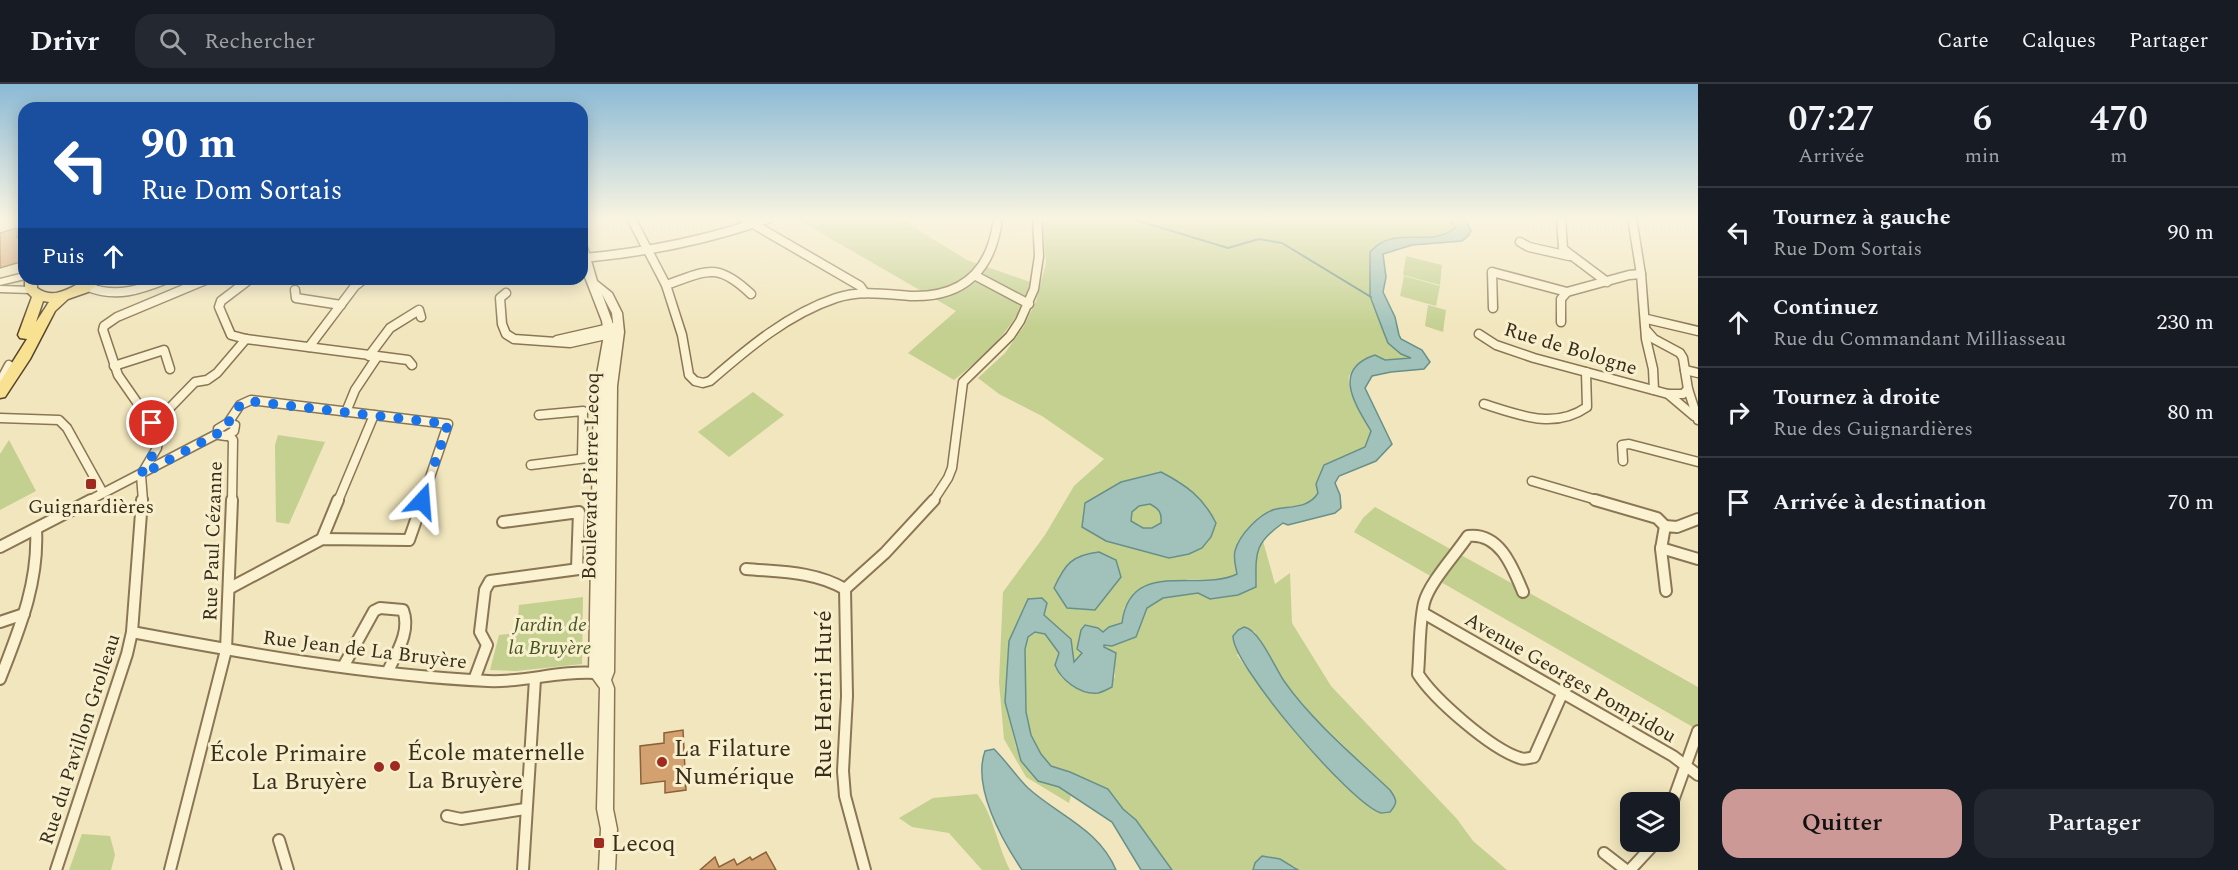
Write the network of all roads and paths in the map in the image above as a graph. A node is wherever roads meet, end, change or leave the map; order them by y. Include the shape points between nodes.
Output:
1 (650, 255) edge
2 (806, 255) edge
3 (989, 255) edge
4 (1038, 255) edge
5 (1563, 255) edge
6 (1638, 255) edge
7 (1569, 256) joint
8 (588, 267) edge
9 (1641, 274) junction
10 (976, 276) junction
11 (18, 278) edge
12 (0, 282) edge
13 (1607, 282) junction
14 (91, 285) edge
15 (149, 285) edge
16 (194, 285) edge
17 (242, 285) edge
18 (358, 285) edge
19 (666, 285) junction
20 (88, 287) junction
21 (33, 288) edge
22 (0, 289) edge
23 (295, 290) dead end
24 (1567, 292) junction
25 (506, 293) dead end
26 (865, 293) junction
27 (751, 294) dead end
28 (65, 295) junction
29 (341, 304) junction
30 (1029, 304) junction
31 (1492, 308) dead end
32 (421, 317) dead end
33 (1647, 319) junction
34 (1561, 322) dead end
35 (614, 330) junction
36 (1697, 330) edge
37 (1647, 331) junction
38 (1479, 334) dead end
39 (160, 339) dead end
40 (246, 339) junction
41 (309, 347) junction
42 (164, 350) junction
43 (1672, 350) junction
44 (1649, 353) junction
45 (373, 356) junction
46 (412, 365) dead end
47 (114, 366) junction
48 (170, 369) dead end
49 (1685, 370) junction
50 (1586, 372) junction
51 (1698, 373) edge
52 (0, 379) edge
53 (1688, 389) junction
54 (1654, 390) junction
55 (0, 393) edge
56 (1668, 394) junction
57 (1484, 404) dead end
58 (346, 412) junction
59 (374, 415) junction
60 (539, 415) dead end
61 (0, 418) edge
62 (1698, 420) edge
63 (152, 423) junction
64 (228, 423) junction
65 (217, 434) junction
66 (229, 435) junction
67 (605, 456) junction
68 (582, 458) junction
69 (1623, 461) dead end
70 (1698, 462) edge
71 (531, 465) dead end
72 (141, 475) junction
73 (1532, 481) dead end
74 (104, 493) junction
75 (1698, 519) edge
76 (503, 522) dead end
77 (1665, 526) junction
78 (36, 529) junction
79 (322, 539) junction
80 (0, 547) edge
81 (1661, 548) junction
82 (1698, 559) edge
83 (603, 565) junction
84 (577, 568) junction
85 (746, 568) dead end
86 (230, 588) junction
87 (845, 589) junction
88 (1666, 591) dead end
89 (1523, 592) dead end
90 (24, 614) junction
91 (1425, 614) junction
92 (0, 622) edge
93 (132, 632) junction
94 (226, 650) junction
95 (343, 667) junction
96 (388, 671) junction
97 (600, 677) junction
98 (0, 679) edge
99 (535, 679) junction
100 (474, 680) junction
101 (1562, 694) junction
102 (1698, 731) edge
103 (1686, 766) junction
104 (1698, 775) edge
105 (1676, 792) edge
106 (525, 809) junction
107 (447, 816) dead end
108 (279, 840) dead end
109 (1647, 852) edge
110 (1604, 853) dead end
111 (56, 870) edge
112 (170, 870) edge
113 (288, 870) edge
114 (523, 870) edge
115 (607, 870) edge
116 (866, 870) edge
117 (1626, 870) edge
118 (1630, 870) edge

1 - 19 street
2 - 26 street via 860,286
3 - 10 street
4 - 30 street
5 - 7 street
6 - 9 street
7 - 13 street
8 - 35 street, Boulevard Pierre Lecoq
9 - 13 street
9 - 33 street
10 - 26 street via 953,289 923,296
10 - 30 street
11 - 12 street
13 - 24 street
14 - 20 main road
15 - 20 street via 124,293 103,293
16 - 47 street via 104,326
17 - 40 street via 219,306 231,335
18 - 29 street
19 - 26 street via 682,335 689,375 703,383 796,318 829,301
19 - 27 street via 705,270 718,270 735,278
20 - 28 main road
21 - 22 street
21 - 28 main road
21 - 52 main road via 30,325
23 - 29 street via 296,298
24 - 31 street via 1492,273
24 - 34 street via 1561,299
25 - 35 street via 500,298 502,324 506,334 514,339 570,343
28 - 55 main road via 50,308 24,359
29 - 41 street
30 - 87 street via 1006,341 969,373 963,384 953,459 936,497 861,578
32 - 45 street via 419,309 397,320
33 - 36 street
33 - 37 street
35 - 67 street, Boulevard Pierre Lecoq
37 - 43 street
37 - 44 street
38 - 50 street, Rue de Bologne via 1496,345
39 - 42 street
40 - 41 street
40 - 63 street via 217,373 195,382
41 - 45 street
42 - 47 street
42 - 48 street
43 - 44 street
43 - 49 street via 1680,353
44 - 54 street
45 - 46 street via 408,360
45 - 58 street
47 - 63 street
49 - 51 street
49 - 53 street
50 - 54 street, Rue de Bologne
50 - 57 street via 1587,407 1562,419 1537,419
53 - 56 street via 1683,394
53 - 62 street
54 - 56 street, Rue de Bologne
56 - 62 street
58 - 59 street
58 - 64 street via 248,401 240,405
59 - 79 street
59 - 79 street via 448,424 409,540
60 - 68 street via 583,411
61 - 74 street via 59,420
63 - 72 street via 159,434 157,448
64 - 65 street
64 - 66 street, Rue Paul Cézanne via 235,427
65 - 66 street
65 - 72 street
66 - 86 street, Rue Paul Cézanne via 233,440
67 - 68 street
67 - 83 street, Boulevard Pierre Lecoq
68 - 71 street
69 - 70 street via 1622,445 1629,444
72 - 74 street
72 - 93 street, Rue du Pavillon Grolleau via 143,509
73 - 77 street via 1657,518
74 - 78 street
75 - 77 street via 1677,527
76 - 84 street via 579,512
77 - 81 street
78 - 80 street
78 - 90 street via 35,560
79 - 86 street
81 - 82 street
81 - 88 street
83 - 84 street
83 - 97 street, Boulevard Pierre Lecoq via 608,672
84 - 100 street via 490,581 485,590 480,632 486,645
85 - 87 street via 812,575 834,581
86 - 94 street, Rue Paul Cézanne
87 - 116 street, Rue Henri Huré via 847,686 843,771 845,796
89 - 91 street via 1500,548 1473,534 1464,540 1436,578 1424,602
90 - 92 street
90 - 98 street
91 - 101 street, Avenue Georges Pompidou
91 - 101 street via 1420,636 1421,682 1455,713 1513,755 1534,757
93 - 94 street, Rue Jean de La Bruyère
93 - 111 street, Rue du Pavillon Grolleau via 117,690
94 - 95 street, Rue Jean de La Bruyère
94 - 112 street, Rue Paul Cézanne
95 - 96 street, Rue Jean de La Bruyère
95 - 96 street via 375,611 403,610 406,620 400,646
96 - 100 street, Rue Jean de La Bruyère
97 - 99 street, Rue Jean de La Bruyère via 584,671
97 - 115 street, Boulevard Pierre Lecoq via 607,688
99 - 100 street, Rue Jean de La Bruyère
99 - 106 street
101 - 103 street, Avenue Georges Pompidou
102 - 103 street
103 - 104 street, Avenue Georges Pompidou
103 - 105 street
106 - 107 street via 461,819
106 - 114 street
108 - 113 street
109 - 118 street
110 - 117 street

